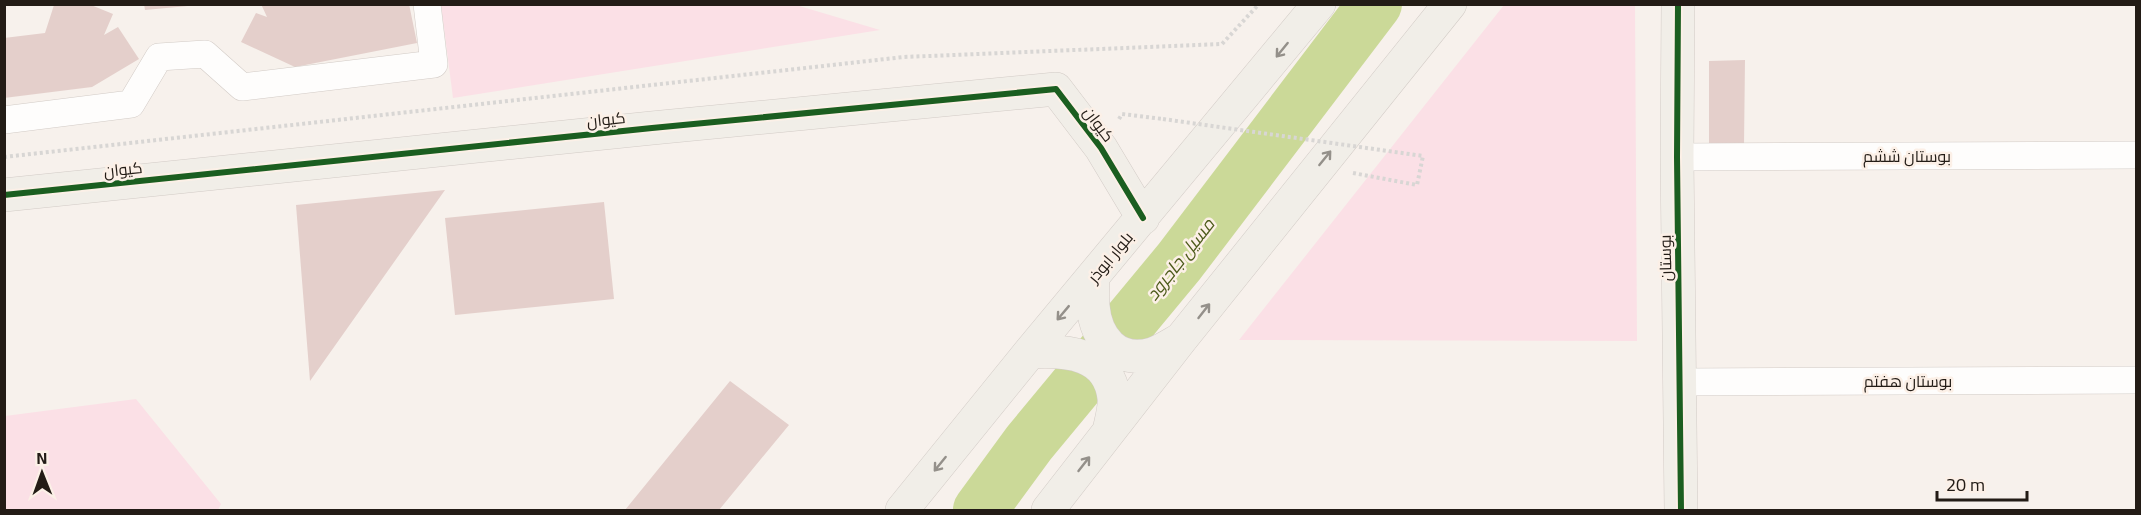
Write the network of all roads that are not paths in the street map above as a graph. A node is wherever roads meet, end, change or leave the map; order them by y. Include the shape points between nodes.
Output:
1 (427, 4) edge
2 (1319, 4) edge
3 (1450, 4) edge
4 (1678, 4) edge
5 (4, 120) edge
6 (2136, 155) edge
7 (1677, 157) junction
8 (4, 195) edge
9 (1143, 218) junction
10 (1093, 277) junction
11 (1181, 339) junction
12 (1030, 352) junction
13 (2136, 381) edge
14 (1680, 382) junction
15 (1109, 431) junction
16 (902, 510) edge
17 (1048, 510) edge
18 (1681, 510) edge

1 - 5 street via 434,64 242,87 205,54 159,57 131,104
2 -> 9 street, بلوار ابوذر
11 -> 3 street
4 - 7 street, بوستان
6 - 7 street, بوستان ششم
7 - 14 street, بوستان
8 - 9 street, کیوان via 1056,89 1101,147
9 - 10 street, بلوار ابوذر
10 - 11 street via 1097,328 1109,347 1130,357 1152,354
10 -> 12 street, بلوار ابوذر
11 - 15 street
12 - 15 street via 1058,350 1087,357 1108,374 1114,400
12 -> 16 street, بلوار ابوذر
13 - 14 street, بوستان هفتم
14 - 18 street, بوستان
17 -> 15 street

